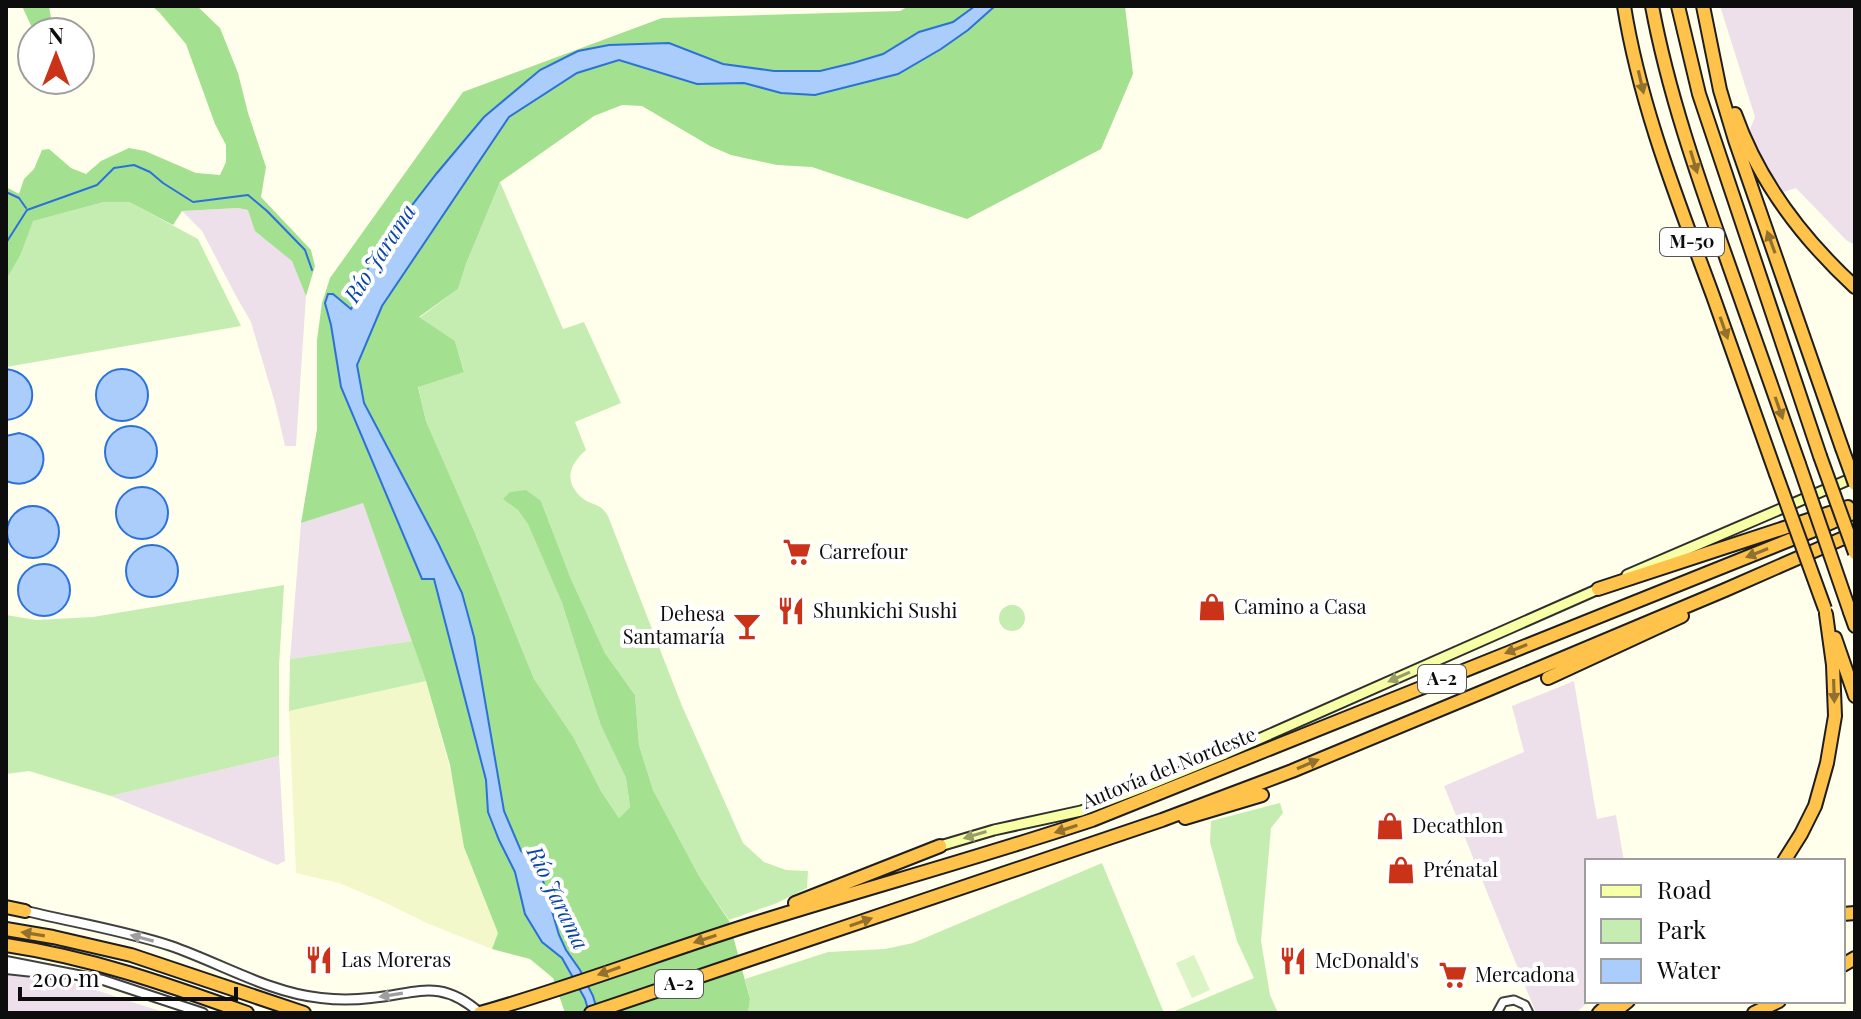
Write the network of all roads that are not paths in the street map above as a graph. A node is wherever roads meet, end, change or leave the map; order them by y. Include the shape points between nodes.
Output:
1 (1624, 6) edge
2 (1652, 6) edge
3 (1678, 6) edge
4 (1703, 6) edge
5 (1855, 287) edge
6 (1855, 477) edge
7 (1855, 484) edge
8 (1855, 504) edge
9 (1855, 512) edge
10 (1855, 533) edge
11 (1855, 553) edge
12 (1598, 589) junction
13 (1725, 590) junction
14 (1825, 612) junction
15 (1855, 626) edge
16 (1548, 678) dead end
17 (1855, 696) edge
18 (1262, 795) dead end
19 (1162, 820) junction
20 (940, 846) joint
21 (1785, 859) edge
22 (6, 906) edge
23 (25, 911) joint
24 (761, 921) junction
25 (6, 929) edge
26 (6, 945) edge
27 (6, 961) edge
28 (6, 969) edge
29 (77, 975) junction
30 (1775, 1003) edge
31 (612, 1006) junction
32 (203, 1013) edge
33 (247, 1013) edge
34 (304, 1013) edge
35 (480, 1013) edge
36 (591, 1013) edge
37 (599, 1013) edge
38 (1497, 1013) edge
39 (1529, 1013) edge
40 (1754, 1013) edge

1 -> 14 highway, M-50, bridge via 1649,116
2 -> 15 highway, M-50, bridge via 1703,191
3 - 11 highway, M-50, bridge via 1699,94
4 - 5 highway via 1725,88 1756,163 1793,221
7 -> 4 highway, bridge via 1735,140
6 - 12 main road
8 - 12 highway
9 -> 24 highway, Autovía del Nordeste / A-2 via 1092,820
10 - 13 highway, A-2
12 -> 20 main road via 1149,785 1081,811
13 - 16 highway via 1709,603
19 -> 13 highway, A-2
14 - 17 highway, M-50
14 -> 21 highway via 1835,716 1815,806
18 - 19 highway via 1188,818
31 -> 19 highway, A-2
20 - 24 highway
22 - 23 highway
35 -> 23 street via 442,991 345,999 297,994 164,944
24 -> 35 highway, Autovía del Nordeste / A-2
34 -> 25 highway via 131,955
26 - 33 highway via 127,971
27 - 29 street
28 - 29 street
29 - 32 street
30 - 40 highway
31 - 36 highway, A-2
31 - 37 highway
38 - 39 street via 1503,1002 1514,1000

